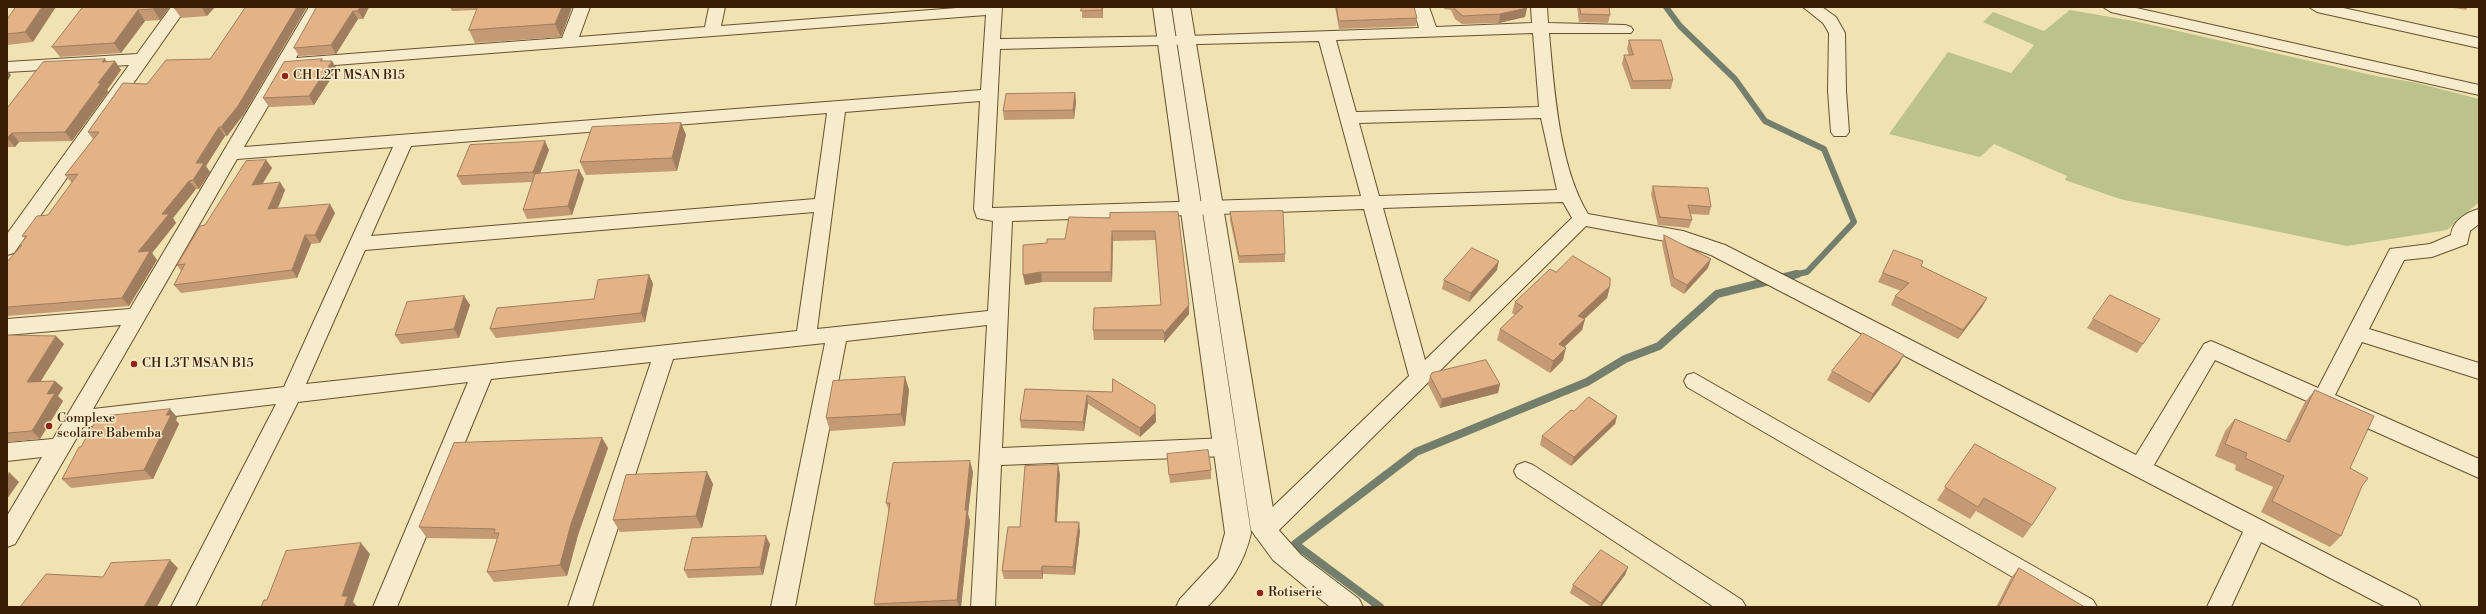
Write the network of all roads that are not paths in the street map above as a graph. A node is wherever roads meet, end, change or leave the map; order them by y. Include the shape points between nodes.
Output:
1 (178, 7) edge
2 (317, 7) edge
3 (582, 7) edge
4 (717, 7) edge
5 (1162, 7) edge
6 (1181, 7) edge
7 (1421, 7) edge
8 (1539, 7) edge
9 (1811, 7) edge
10 (2111, 7) edge
11 (2316, 7) edge
12 (994, 8) edge
13 (1542, 28) junction
14 (1625, 30) dead end
15 (1429, 32) junction
16 (712, 33) junction
17 (1326, 35) junction
18 (1176, 41) junction
19 (569, 42) junction
20 (2479, 43) edge
21 (992, 44) junction
22 (142, 59) junction
23 (284, 64) junction
24 (7, 68) edge
25 (2479, 90) edge
26 (989, 95) junction
27 (836, 107) junction
28 (1548, 112) junction
29 (1348, 118) junction
30 (1840, 132) dead end
31 (404, 142) junction
32 (231, 154) junction
33 (1568, 196) junction
34 (1372, 203) junction
35 (824, 205) junction
36 (1190, 208) junction
37 (1213, 208) junction
38 (1003, 214) junction
39 (2479, 215) edge
40 (1582, 219) junction
41 (358, 244) junction
42 (7, 248) edge
43 (136, 316) junction
44 (997, 317) junction
45 (7, 327) edge
46 (2357, 333) junction
47 (837, 334) junction
48 (806, 338) junction
49 (664, 354) junction
50 (2479, 371) edge
51 (483, 372) junction
52 (1420, 379) junction
53 (1694, 381) dead end
54 (291, 395) junction
55 (2323, 399) junction
56 (76, 419) junction
57 (1226, 446) junction
58 (59, 447) junction
59 (7, 452) edge
60 (991, 457) junction
61 (2140, 468) junction
62 (2479, 468) edge
63 (1525, 471) dead end
64 (2256, 528) junction
65 (1264, 530) junction
66 (7, 537) edge
67 (183, 607) edge
68 (384, 607) edge
69 (580, 607) edge
70 (783, 607) edge
71 (983, 607) edge
72 (1189, 607) edge
73 (1350, 607) edge
74 (1734, 607) edge
75 (2085, 607) edge
76 (2219, 607) edge
77 (2409, 607) edge

1 - 22 street
2 - 23 street
3 - 19 street
4 - 16 street
5 - 18 street
6 - 18 street
7 - 15 street
8 - 13 street
9 - 30 street via 1830,20 1838,33 1837,91
10 - 25 street
11 - 20 street
12 - 16 street
12 - 21 street
13 - 14 street
13 - 15 street
13 - 28 street
15 - 17 street
16 - 19 street
17 - 18 street
17 - 29 street
18 - 21 street
18 - 36 street
18 - 37 street
19 - 23 street
21 - 26 street
22 - 24 street
22 - 42 street
23 - 32 street
26 - 27 street
26 - 38 street via 983,209 984,213 990,215
27 - 31 street
27 - 35 street
28 - 29 street
28 - 33 street
29 - 34 street
31 - 32 street
31 - 41 street
32 - 43 street
33 - 34 street
33 - 40 street
34 - 37 street
34 - 52 street
35 - 41 street
35 - 48 street
36 - 37 street
36 - 38 street
36 - 57 street
37 - 65 street
38 - 44 street
39 - 46 street via 2461,228 2460,239 2432,250 2397,254
40 - 52 street
40 - 61 street via 1683,238 1718,250
41 - 54 street
43 - 45 street
43 - 56 street
44 - 47 street
44 - 60 street
46 - 50 street
46 - 55 street
47 - 48 street
47 - 70 street
48 - 49 street
49 - 51 street
49 - 69 street
51 - 54 street
51 - 68 street
52 - 65 street
53 - 75 street
54 - 56 street
54 - 67 street
55 - 61 street via 2212,349
55 - 62 street
56 - 58 street
57 - 60 street
57 - 72 street via 1238,533 1235,553 1225,572
58 - 59 street
58 - 66 street
60 - 71 street
61 - 64 street
63 - 74 street
64 - 76 street
64 - 77 street
65 - 73 street via 1286,557

